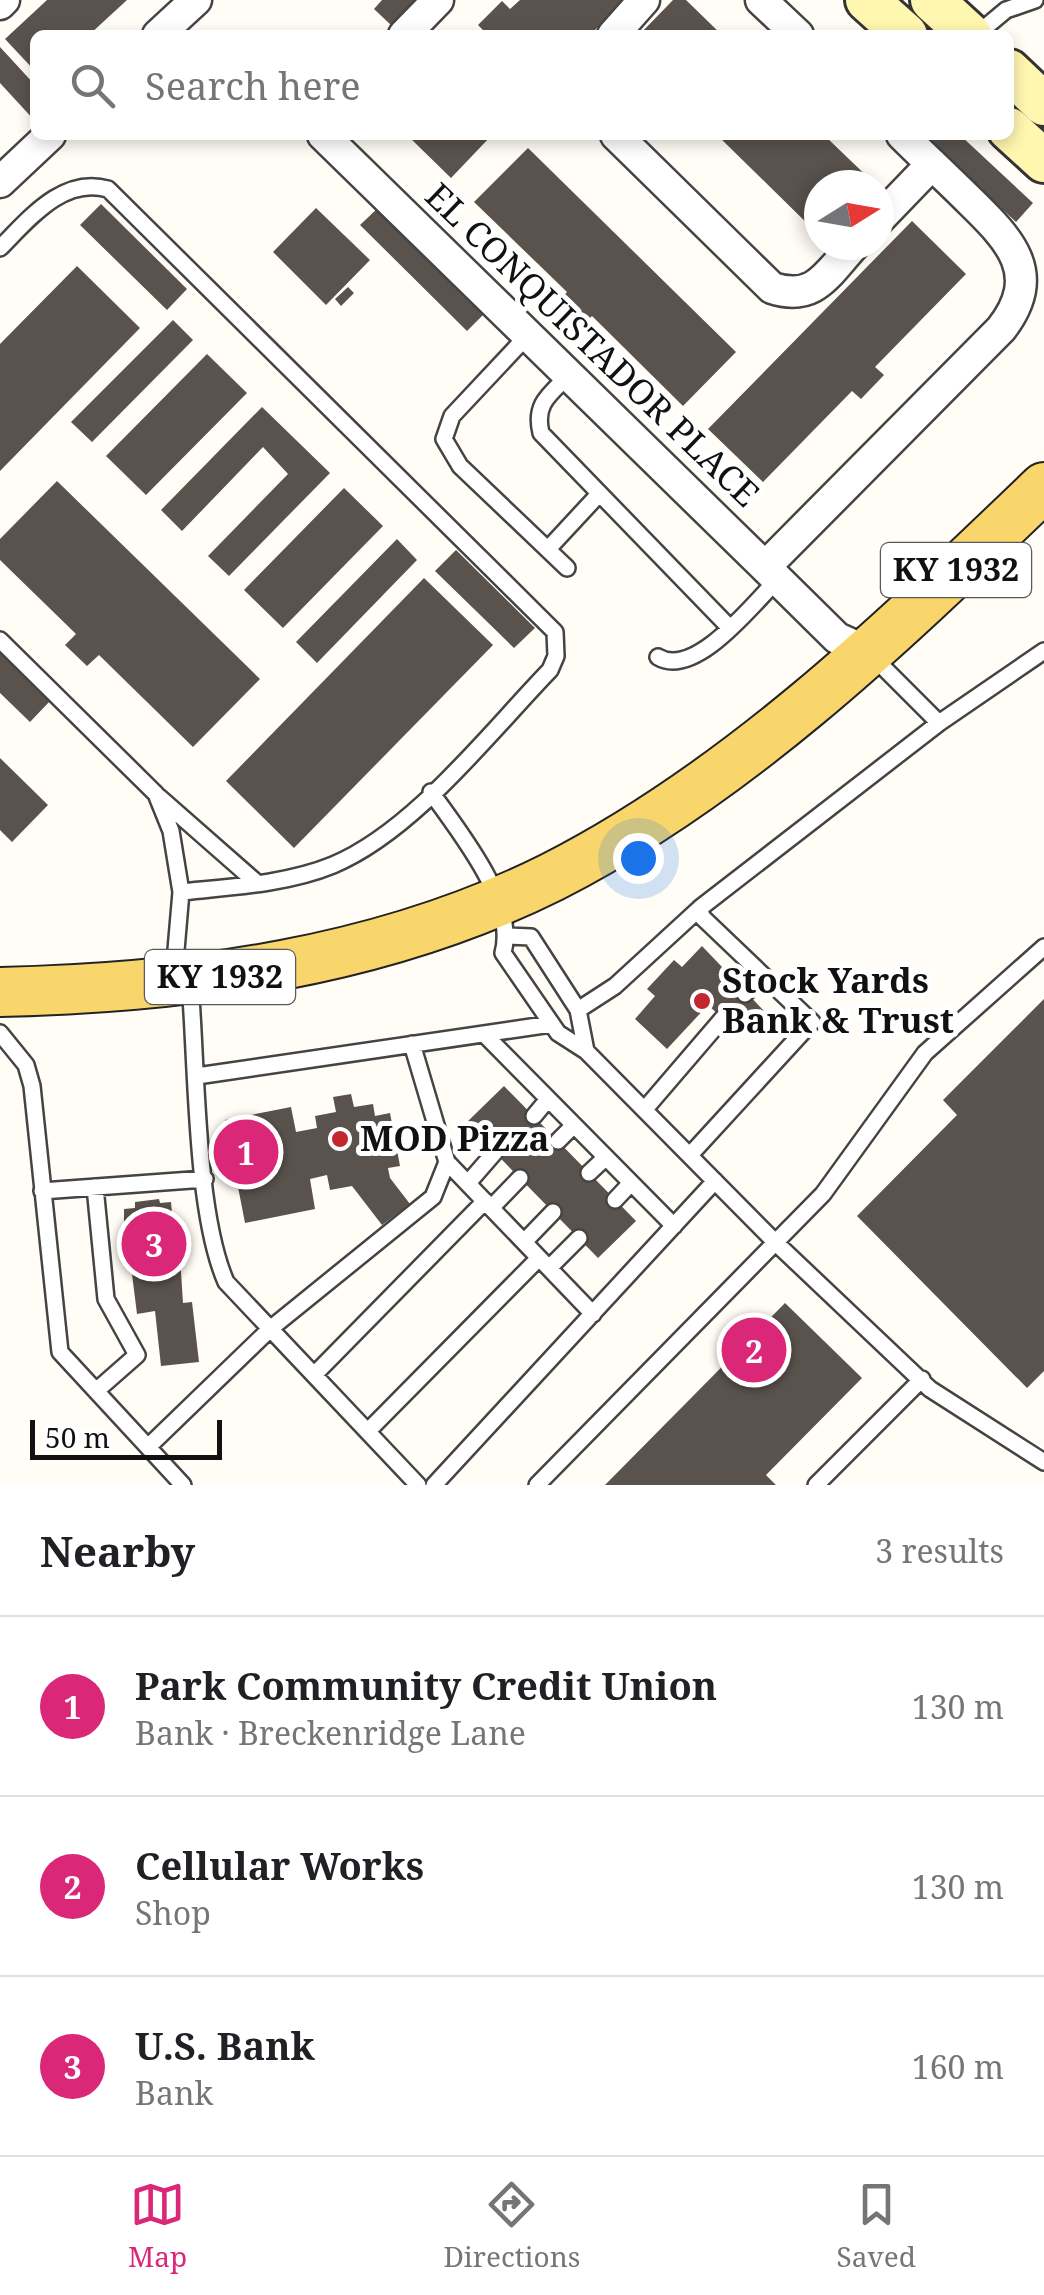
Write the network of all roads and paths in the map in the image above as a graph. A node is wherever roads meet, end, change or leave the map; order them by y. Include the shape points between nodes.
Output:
1 (196, 0) edge
2 (438, 0) edge
3 (644, 0) edge
4 (762, 0) edge
5 (868, 0) edge
6 (932, 0) edge
7 (1035, 0) edge
8 (163, 30) edge
9 (409, 30) edge
10 (617, 30) edge
11 (793, 30) edge
12 (901, 30) edge
13 (967, 30) edge
14 (980, 30) edge
15 (1014, 76) edge
16 (1044, 104) edge
17 (1014, 134) edge
18 (45, 140) edge
19 (329, 140) edge
20 (621, 140) edge
21 (907, 140) edge
22 (1044, 161) edge
23 (932, 164) junction
24 (0, 182) edge
25 (894, 203) edge
26 (0, 248) edge
27 (840, 260) edge
28 (528, 334) junction
29 (569, 375) junction
30 (1044, 487) edge
31 (599, 494) junction
32 (548, 549) junction
33 (568, 568) dead end
34 (771, 573) junction
35 (730, 627) junction
36 (0, 640) edge
37 (866, 652) junction
38 (1044, 652) edge
39 (658, 657) dead end
40 (938, 723) junction
41 (430, 792) junction
42 (156, 794) junction
43 (258, 883) junction
44 (181, 892) junction
45 (700, 908) junction
46 (502, 919) junction
47 (1044, 947) edge
48 (762, 974) junction
49 (182, 981) junction
50 (0, 992) edge
51 (745, 994) dead end
52 (578, 1010) junction
53 (723, 1018) dead end
54 (551, 1024) junction
55 (0, 1033) edge
56 (484, 1034) junction
57 (412, 1044) junction
58 (586, 1050) junction
59 (197, 1076) junction
60 (548, 1099) junction
61 (646, 1109) junction
62 (534, 1116) dead end
63 (574, 1125) junction
64 (558, 1141) dead end
65 (495, 1152) dead end
66 (690, 1156) junction
67 (606, 1158) junction
68 (448, 1162) junction
69 (589, 1174) dead end
70 (520, 1178) dead end
71 (206, 1179) junction
72 (715, 1181) junction
73 (468, 1183) junction
74 (630, 1183) junction
75 (95, 1186) junction
76 (42, 1191) junction
77 (616, 1200) dead end
78 (488, 1204) junction
79 (553, 1212) dead end
80 (674, 1226) junction
81 (578, 1238) dead end
82 (524, 1242) junction
83 (776, 1244) junction
84 (544, 1263) junction
85 (593, 1314) junction
86 (270, 1328) junction
87 (314, 1375) junction
88 (922, 1379) junction
89 (96, 1391) junction
90 (368, 1431) junction
91 (148, 1447) junction
92 (1044, 1462) edge
93 (183, 1485) edge
94 (418, 1485) edge
95 (434, 1485) edge
96 (537, 1485) edge
97 (816, 1485) edge

1 - 8 street
2 - 9 street
3 - 10 street
4 - 11 street
5 - 12 main road
6 - 13 main road
7 - 14 lane via 1006,10
15 - 16 main road
17 - 22 main road
18 - 24 street
19 - 28 street, EL CONQUISTADOR PLACE
20 - 27 street via 772,288 795,295 813,288
21 - 23 street
23 - 25 street
23 - 34 street via 1011,240 1024,278 1020,298 1001,329
26 - 41 lane via 69,190 108,189 543,615 555,632 550,670
28 - 29 street, EL CONQUISTADOR PLACE
28 - 32 lane via 452,416 444,439 460,466
29 - 31 lane via 536,414 541,433
29 - 34 street, EL CONQUISTADOR PLACE
30 - 37 main road, KY 1932
31 - 32 lane
31 - 35 lane
32 - 33 lane
34 - 35 lane
34 - 37 street, EL CONQUISTADOR PLACE via 837,638
35 - 39 lane via 702,653 677,662
36 - 42 lane
37 - 40 lane
37 - 46 main road, KY 1932 via 777,729 552,877
38 - 40 lane
40 - 45 lane
41 - 43 lane via 390,831 332,866
41 - 46 lane via 477,856
42 - 43 lane
42 - 44 lane via 171,831
43 - 44 lane
44 - 49 lane
45 - 48 lane
45 - 52 lane via 615,986
46 - 49 main road, KY 1932
46 - 52 lane via 531,938
46 - 54 lane via 504,953
47 - 83 lane via 925,1052 823,1194
48 - 51 lane
48 - 66 lane via 812,1022
49 - 50 main road, KY 1932
49 - 59 lane
52 - 58 lane
53 - 61 lane
54 - 56 lane
54 - 58 lane
55 - 76 lane via 26,1065 32,1086
56 - 57 lane
56 - 60 lane
57 - 59 lane
57 - 68 lane
58 - 61 lane
59 - 71 lane
60 - 62 lane
60 - 63 lane
61 - 66 lane
63 - 64 lane
63 - 67 lane
65 - 73 lane
66 - 72 lane
67 - 69 lane
67 - 74 lane
68 - 73 lane
68 - 86 lane via 432,1196
70 - 78 lane
71 - 75 lane
71 - 86 lane via 215,1257 226,1282
72 - 80 lane
72 - 83 lane
73 - 78 lane
74 - 77 lane
74 - 80 lane
75 - 76 lane
75 - 89 lane via 106,1299 137,1354
76 - 89 lane via 60,1352
78 - 82 lane
78 - 87 lane
79 - 82 lane
80 - 85 lane
81 - 84 lane
82 - 84 lane
83 - 88 lane
83 - 96 lane
84 - 85 lane
84 - 90 lane
85 - 95 lane
86 - 87 lane
86 - 91 lane
87 - 90 lane
88 - 92 lane
88 - 97 lane
89 - 91 lane
90 - 94 lane
91 - 93 lane

